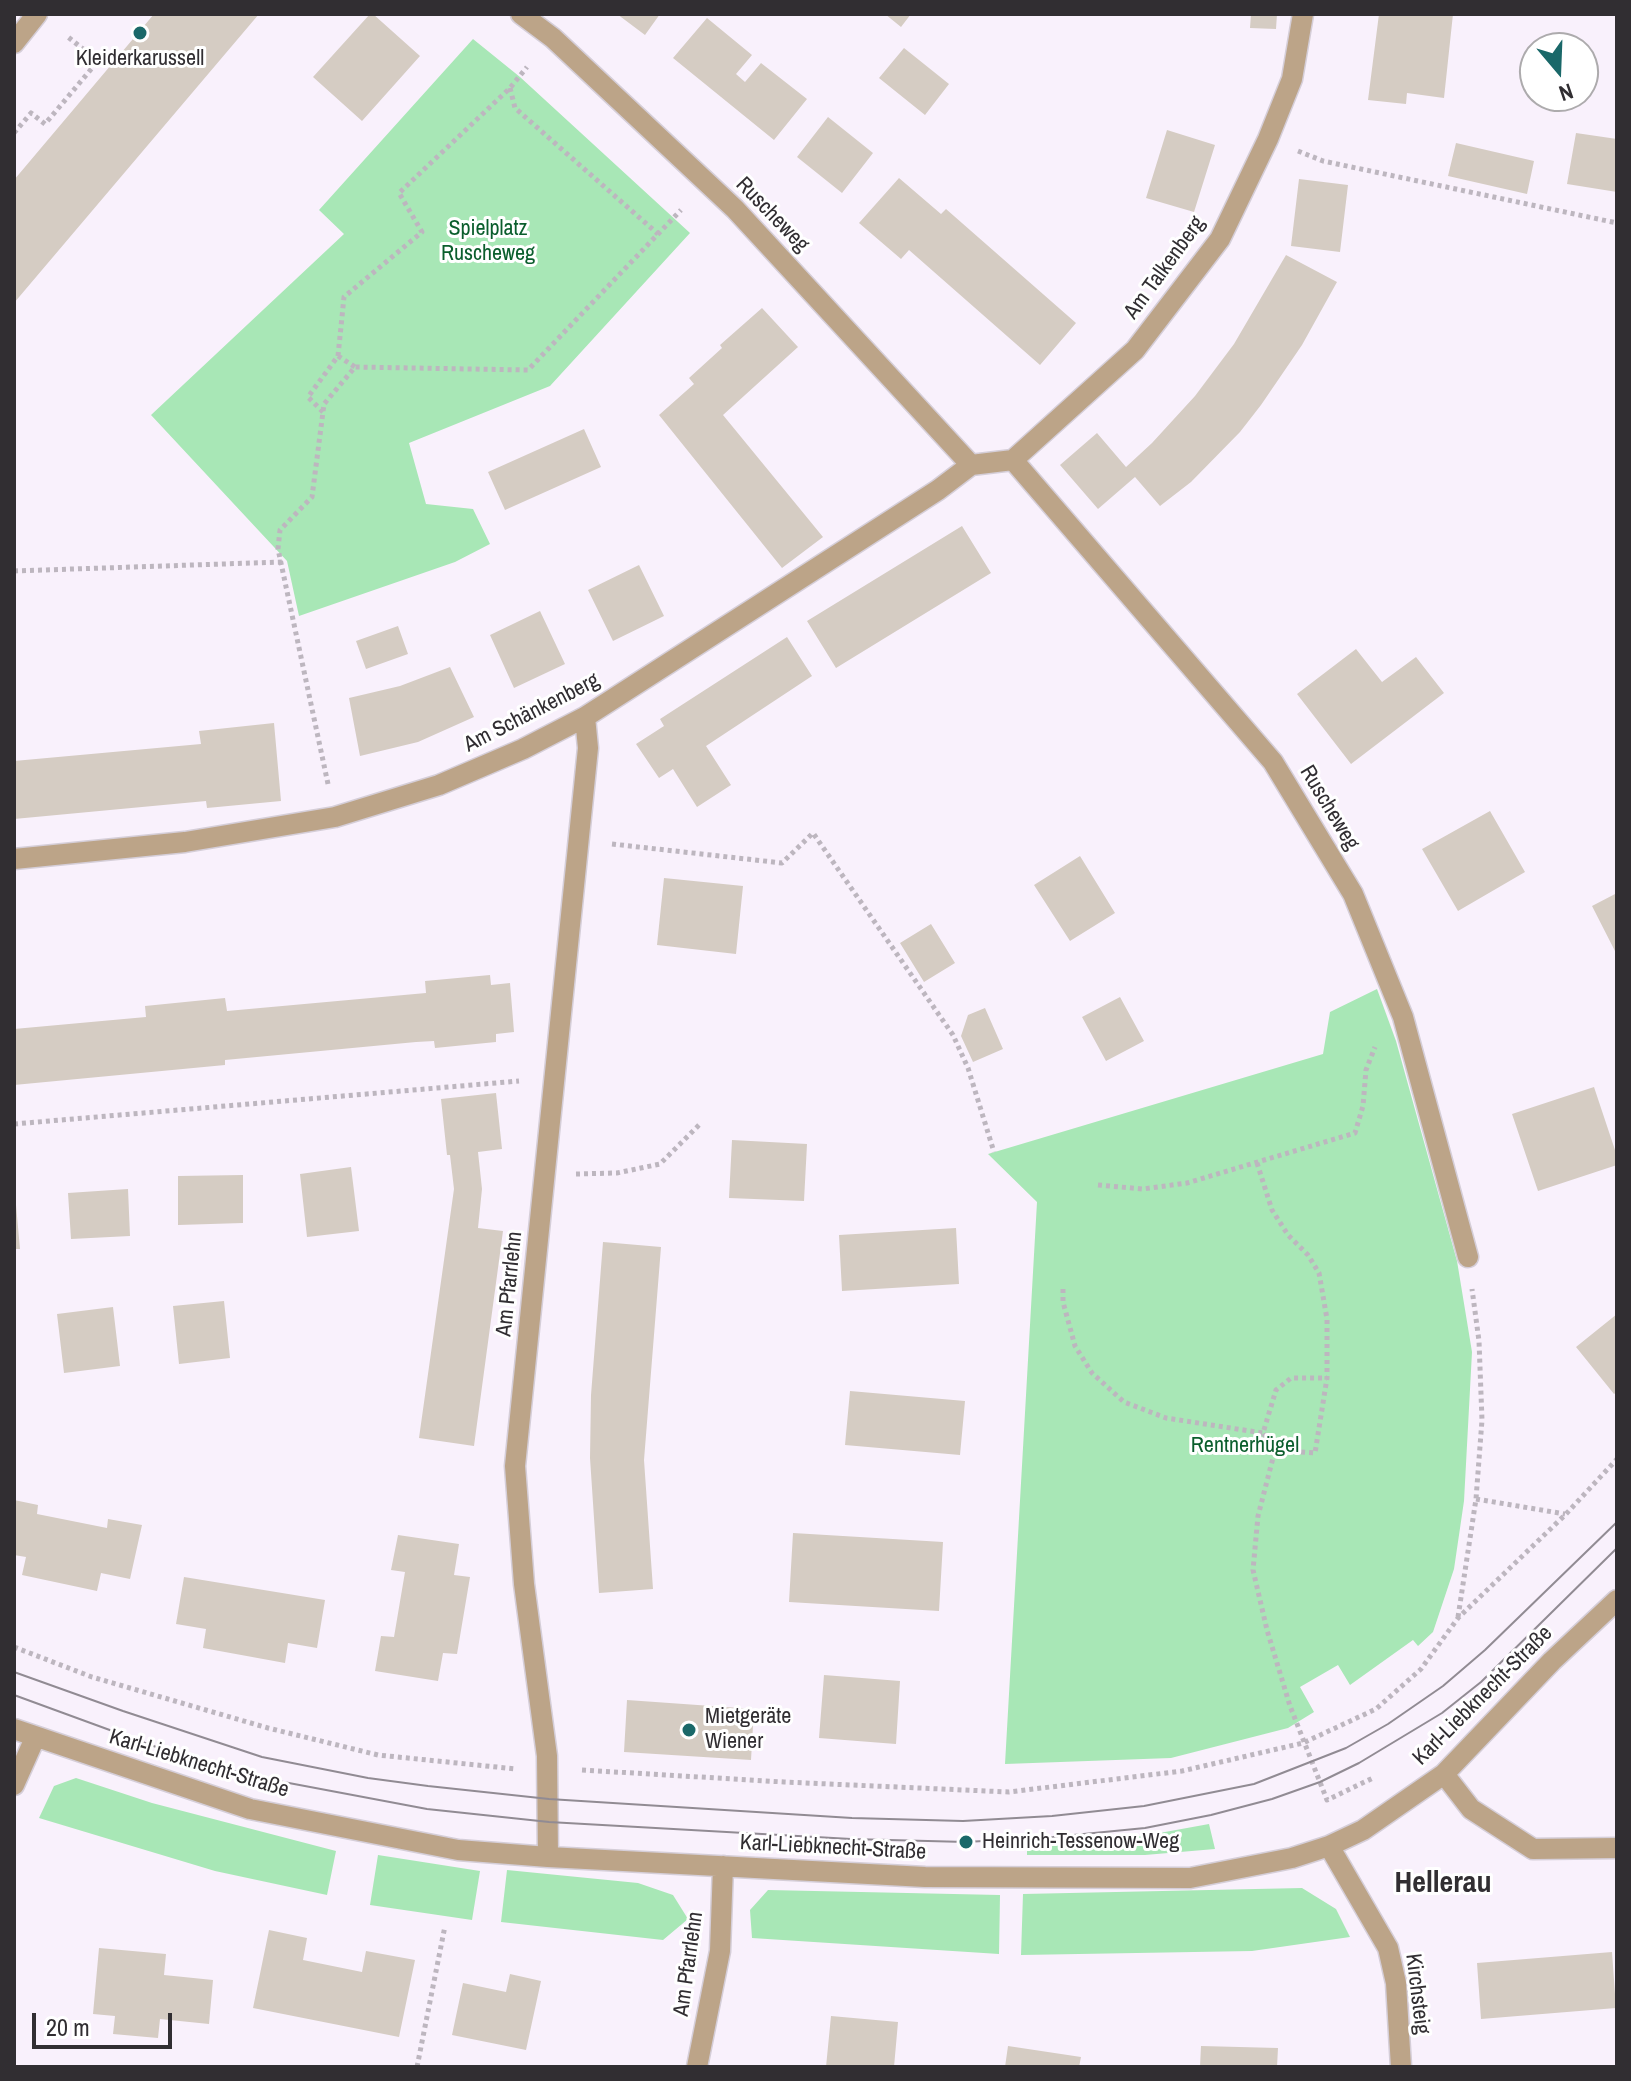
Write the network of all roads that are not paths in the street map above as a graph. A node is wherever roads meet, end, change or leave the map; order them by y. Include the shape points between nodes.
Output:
1 (37, 14) edge
2 (521, 14) edge
3 (1303, 14) edge
4 (14, 43) edge
5 (1013, 460) junction
6 (971, 465) junction
7 (585, 717) junction
8 (14, 859) edge
9 (1468, 1257) road end
10 (1617, 1600) edge
11 (14, 1729) edge
12 (35, 1738) junction
13 (1444, 1774) junction
14 (14, 1785) edge
15 (1329, 1846) junction
16 (1617, 1848) edge
17 (548, 1857) junction
18 (723, 1866) junction
19 (697, 2067) edge
20 (1401, 2067) edge

1 - 4 street
2 - 6 street, Ruscheweg via 735,209
3 - 5 street, Am Talkenberg via 1292,79 1220,239 1135,350
5 - 6 street
5 - 9 street, Ruscheweg via 1273,762 1353,894 1403,1017
6 - 7 street, Am Schänkenberg
7 - 8 street, Am Schänkenberg via 439,785 335,817 185,842
7 - 17 street, Am Pfarrlehn via 588,748 515,1466 548,1771
10 - 13 street, Karl-Liebknecht-Straße
11 - 12 street, Karl-Liebknecht-Straße
12 - 14 street
12 - 17 street, Karl-Liebknecht-Straße via 250,1809 458,1850
13 - 15 street, Karl-Liebknecht-Straße via 1363,1830
13 - 16 street via 1471,1809 1533,1849
15 - 18 street, Karl-Liebknecht-Straße via 1190,1878 925,1877
15 - 20 street, Kirchsteig via 1388,1948 1396,1983
17 - 18 street, Karl-Liebknecht-Straße
18 - 19 street, Am Pfarrlehn via 720,1951

